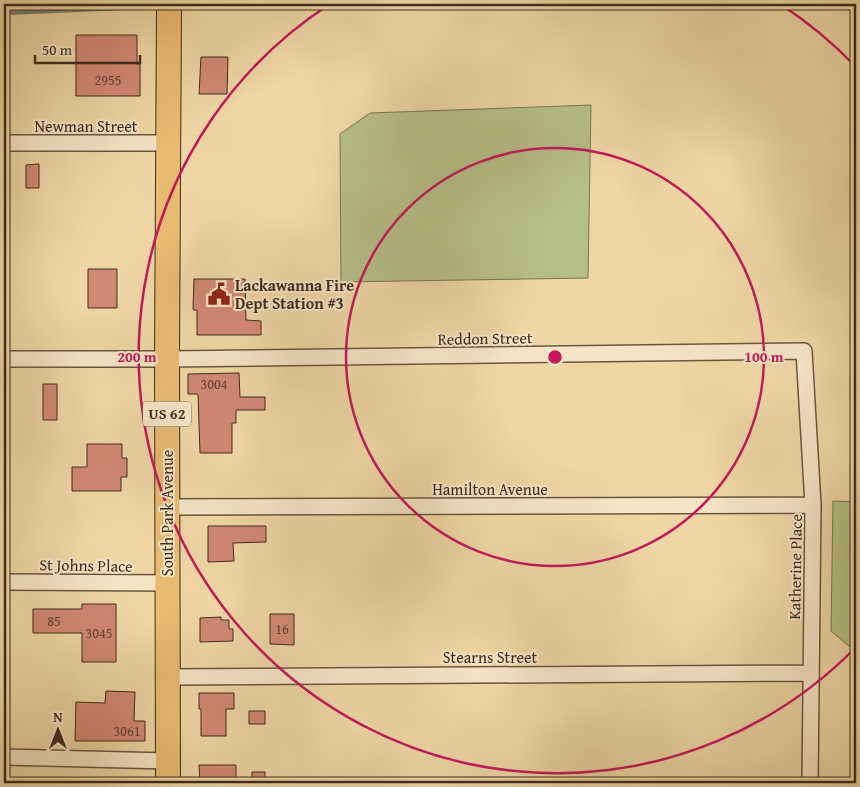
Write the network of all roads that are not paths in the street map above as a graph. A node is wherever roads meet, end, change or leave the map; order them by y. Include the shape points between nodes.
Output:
1 (168, 4) edge
2 (4, 143) edge
3 (168, 143) junction
4 (804, 352) joint
5 (4, 359) edge
6 (167, 359) junction
7 (813, 506) junction
8 (167, 507) junction
9 (4, 582) edge
10 (168, 583) junction
11 (811, 672) junction
12 (168, 677) junction
13 (4, 757) edge
14 (168, 772) edge
15 (810, 783) edge

1 - 3 main road, South Park Avenue / US 62
2 - 3 street, Newman Street
3 - 6 main road, South Park Avenue / US 62
4 - 6 street, Reddon Street
4 - 7 street, Katherine Place
5 - 6 street, Reddon Street
6 - 8 main road, South Park Avenue / US 62
7 - 8 street, Hamilton Avenue
7 - 11 street, Katherine Place
8 - 10 main road, South Park Avenue / US 62
9 - 10 street, St Johns Place
10 - 12 main road, South Park Avenue / US 62
11 - 12 street, Stearns Street
11 - 15 street, Katherine Place
12 - 14 main road, South Park Avenue / US 62
13 - 14 street

